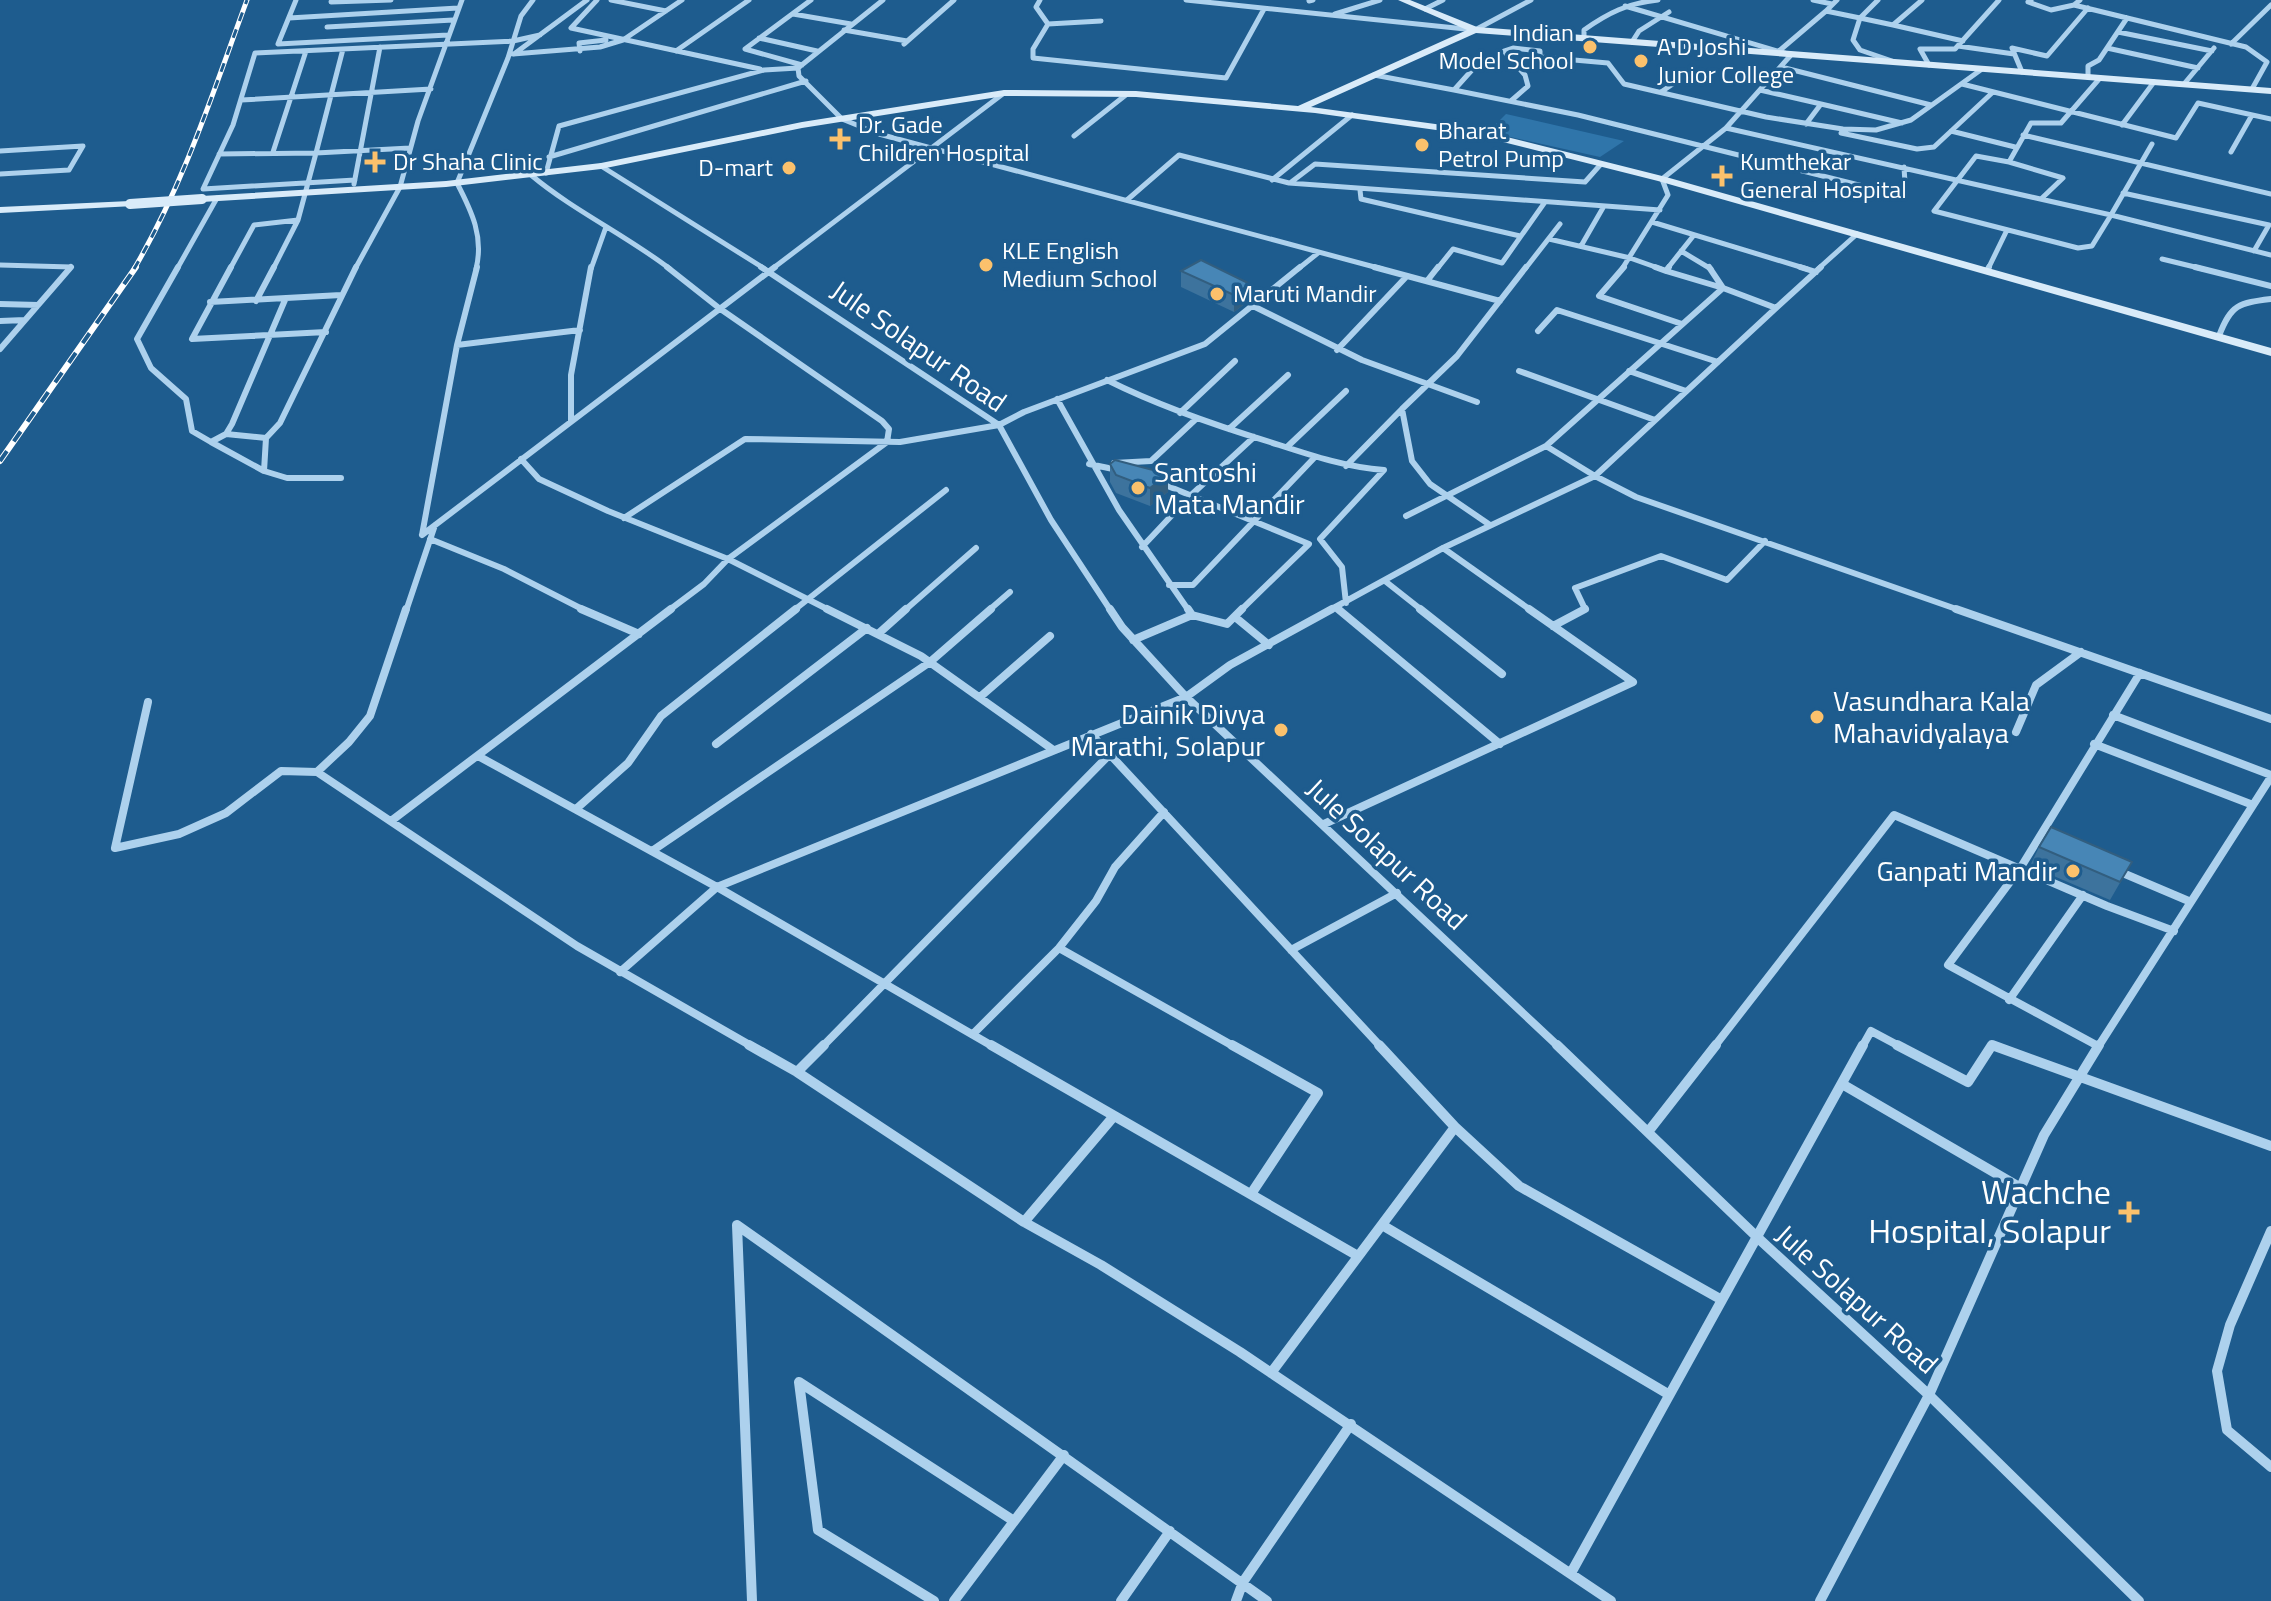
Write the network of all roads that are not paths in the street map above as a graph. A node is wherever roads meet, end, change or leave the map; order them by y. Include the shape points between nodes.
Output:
1 (296, 0) edge
2 (391, 0) edge
3 (462, 0) edge
4 (533, 0) edge
5 (587, 0) edge
6 (597, 0) edge
7 (611, 0) edge
8 (682, 0) edge
9 (749, 0) edge
10 (811, 0) edge
11 (881, 0) edge
12 (954, 0) edge
13 (1040, 0) edge
14 (1186, 0) edge
15 (1380, 0) edge
16 (1402, 0) edge
17 (1443, 0) edge
18 (1531, 0) edge
19 (1658, 0) edge
20 (1813, 0) edge
21 (1878, 0) edge
22 (1922, 0) edge
23 (1999, 0) edge
24 (2031, 0) edge
25 (2080, 0) edge
26 (365, 1) edge
27 (331, 2) dead end
28 (1834, 2) edge
29 (2074, 5) junction
30 (2271, 5) edge
31 (1625, 6) junction
32 (458, 8) junction
33 (2088, 8) junction
34 (1264, 9) junction
35 (1425, 9) junction
36 (666, 11) junction
37 (1826, 11) junction
38 (1669, 12) dead end
39 (360, 14) junction
40 (793, 14) junction
41 (1330, 16) junction
42 (1662, 16) junction
43 (289, 18) junction
44 (1860, 18) junction
45 (2127, 18) junction
46 (453, 20) junction
47 (1101, 21) dead end
48 (851, 24) junction
49 (1048, 24) junction
50 (1893, 25) junction
51 (357, 26) junction
52 (327, 27) dead end
53 (844, 30) junction
54 (1475, 30) junction
55 (1924, 32) junction
56 (2118, 32) junction
57 (448, 35) junction
58 (540, 35) junction
59 (759, 38) junction
60 (1584, 38) junction
61 (622, 39) junction
62 (352, 40) junction
63 (513, 41) junction
64 (1963, 41) junction
65 (2221, 41) junction
66 (1632, 42) junction
67 (445, 44) junction
68 (2231, 44) junction
69 (1958, 46) junction
70 (380, 47) junction
71 (2107, 48) junction
72 (343, 49) junction
73 (1920, 49) junction
74 (306, 51) junction
75 (676, 51) junction
76 (817, 51) junction
77 (1779, 51) junction
78 (2212, 51) junction
79 (2014, 54) junction
80 (1791, 55) junction
81 (511, 56) junction
82 (1897, 63) junction
83 (1929, 65) junction
84 (800, 66) junction
85 (1781, 67) junction
86 (2198, 68) junction
87 (1982, 69) junction
88 (764, 70) junction
89 (1472, 70) dead end
90 (1692, 71) dead end
91 (2022, 72) junction
92 (1374, 75) junction
93 (2088, 77) junction
94 (2100, 78) junction
95 (806, 81) junction
96 (2154, 82) junction
97 (1962, 84) junction
98 (2184, 84) junction
99 (431, 89) junction
100 (2252, 89) junction
101 (1454, 90) junction
102 (1760, 90) junction
103 (2271, 91) edge
104 (371, 92) junction
105 (1661, 92) junction
106 (1993, 92) junction
107 (1004, 93) junction
108 (1127, 94) junction
109 (293, 95) junction
110 (331, 95) junction
111 (241, 100) junction
112 (1512, 100) junction
113 (1821, 104) junction
114 (1931, 105) junction
115 (1298, 109) junction
116 (1742, 110) junction
117 (2070, 113) junction
118 (1352, 115) junction
119 (2252, 115) junction
120 (842, 119) junction
121 (2271, 119) edge
122 (1905, 123) junction
123 (1806, 124) junction
124 (2122, 125) junction
125 (1823, 126) junction
126 (1726, 128) junction
127 (1951, 131) junction
128 (2023, 135) junction
129 (1074, 136) dead end
130 (2152, 144) dead end
131 (1701, 145) junction
132 (2015, 147) junction
133 (410, 148) junction
134 (933, 148) junction
135 (0, 151) edge
136 (359, 151) junction
137 (273, 152) junction
138 (2231, 152) dead end
139 (316, 153) junction
140 (219, 154) junction
141 (549, 157) junction
142 (2009, 162) junction
143 (1601, 164) junction
144 (2140, 164) junction
145 (601, 166) junction
146 (1904, 167) junction
147 (546, 173) junction
148 (0, 174) edge
149 (531, 175) junction
150 (1662, 179) junction
151 (1957, 179) junction
152 (1272, 180) junction
153 (457, 183) junction
154 (1289, 183) junction
155 (354, 185) junction
156 (400, 187) junction
157 (305, 188) junction
158 (1360, 190) junction
159 (2123, 193) junction
160 (2271, 194) edge
161 (217, 198) junction
162 (2041, 199) junction
163 (1127, 200) junction
164 (1545, 202) junction
165 (1604, 206) junction
166 (0, 210) edge
167 (1660, 210) junction
168 (2111, 215) junction
169 (298, 220) junction
170 (1652, 222) junction
171 (2270, 222) edge
172 (1560, 224) dead end
173 (606, 227) junction
174 (2007, 230) junction
175 (1857, 234) junction
176 (1694, 235) junction
177 (1520, 236) junction
178 (1549, 239) junction
179 (1581, 246) junction
180 (1681, 251) junction
181 (2254, 251) junction
182 (1318, 253) junction
183 (2271, 255) edge
184 (1630, 258) junction
185 (2162, 259) dead end
186 (0, 265) edge
187 (768, 270) junction
188 (1666, 271) junction
189 (1987, 271) junction
190 (1816, 272) junction
191 (1407, 276) junction
192 (1427, 281) junction
193 (2271, 286) edge
194 (1723, 288) junction
195 (341, 295) junction
196 (2271, 299) edge
197 (285, 300) junction
198 (256, 301) junction
199 (1500, 301) junction
200 (210, 302) junction
201 (0, 304) edge
202 (38, 305) junction
203 (1253, 306) junction
204 (719, 308) junction
205 (1776, 308) junction
206 (25, 320) junction
207 (0, 321) edge
208 (1682, 324) junction
209 (580, 330) junction
210 (1538, 331) dead end
211 (326, 332) junction
212 (269, 335) junction
213 (2219, 336) junction
214 (1660, 343) junction
215 (457, 345) junction
216 (0, 349) edge
217 (1337, 350) junction
218 (2271, 352) edge
219 (1235, 361) dead end
220 (1718, 362) junction
221 (1519, 371) dead end
222 (1629, 371) junction
223 (1288, 375) dead end
224 (1107, 380) junction
225 (1428, 386) junction
226 (1346, 391) dead end
227 (1686, 391) junction
228 (1057, 399) junction
229 (1597, 399) junction
230 (1477, 402) dead end
231 (1402, 409) junction
232 (1180, 413) junction
233 (1197, 418) junction
234 (1655, 420) junction
235 (571, 421) junction
236 (999, 425) junction
237 (1229, 429) junction
238 (226, 434) junction
239 (1254, 437) junction
240 (266, 438) junction
241 (211, 442) junction
242 (887, 442) junction
243 (1546, 446) junction
244 (1287, 447) junction
245 (1315, 457) junction
246 (521, 459) junction
247 (1089, 464) junction
248 (1346, 466) junction
249 (264, 471) junction
250 (1123, 471) edge
251 (1595, 476) junction
252 (341, 478) dead end
253 (1149, 478) edge
254 (946, 490) dead end
255 (1446, 496) junction
256 (1189, 497) junction
257 (1406, 516) dead end
258 (624, 518) junction
259 (1250, 522) junction
260 (435, 525) junction
261 (1490, 525) junction
262 (430, 539) junction
263 (1765, 541) junction
264 (1142, 547) junction
265 (976, 548) dead end
266 (1443, 548) junction
267 (728, 559) junction
268 (1385, 581) junction
269 (1169, 585) junction
270 (1010, 592) dead end
271 (809, 600) junction
272 (1346, 603) junction
273 (1337, 608) junction
274 (1192, 615) junction
275 (1235, 617) junction
276 (1553, 626) junction
277 (867, 628) junction
278 (639, 634) junction
279 (878, 634) junction
280 (1050, 636) dead end
281 (1133, 640) junction
282 (1269, 645) junction
283 (2081, 652) junction
284 (930, 662) junction
285 (2140, 673) junction
286 (1502, 674) dead end
287 (980, 697) junction
288 (1186, 697) junction
289 (148, 702) dead end
290 (2113, 715) junction
291 (2271, 719) edge
292 (2016, 732) dead end
293 (1091, 734) junction
294 (716, 744) dead end
295 (1500, 744) junction
296 (2094, 744) junction
297 (1052, 749) junction
298 (1110, 754) junction
299 (478, 756) junction
300 (317, 772) junction
301 (2271, 776) edge
302 (2253, 805) junction
303 (576, 809) junction
304 (1164, 812) junction
305 (391, 821) junction
306 (1324, 824) junction
307 (2040, 837) junction
308 (2054, 843) edge
309 (652, 851) junction
310 (2021, 867) junction
311 (2111, 868) edge
312 (717, 887) junction
313 (1397, 893) junction
314 (2083, 895) junction
315 (2191, 902) junction
316 (2174, 931) junction
317 (1059, 948) junction
318 (1291, 950) junction
319 (620, 972) junction
320 (884, 983) junction
321 (2009, 1000) junction
322 (973, 1034) junction
323 (2098, 1046) junction
324 (797, 1072) junction
325 (2080, 1079) junction
326 (1842, 1084) junction
327 (1114, 1116) junction
328 (1455, 1127) junction
329 (1648, 1132) junction
330 (2271, 1146) edge
331 (2021, 1188) junction
332 (1251, 1194) junction
333 (1024, 1222) junction
334 (1382, 1225) junction
335 (2271, 1231) edge
336 (1758, 1238) junction
337 (1358, 1256) junction
338 (1722, 1300) junction
339 (1271, 1373) junction
340 (1668, 1394) junction
341 (1929, 1395) junction
342 (1351, 1424) junction
343 (1064, 1455) junction
344 (2271, 1467) edge
345 (1014, 1521) junction
346 (1170, 1531) junction
347 (1571, 1573) junction
348 (1243, 1582) junction
349 (752, 1601) edge
350 (934, 1601) edge
351 (954, 1601) edge
352 (1121, 1601) edge
353 (1236, 1601) edge
354 (1267, 1601) edge
355 (1611, 1601) edge
356 (1820, 1601) edge
357 (2139, 1601) edge

1 - 43 street
2 - 26 street
3 - 32 street
4 - 63 street
5 - 58 street
6 - 61 street via 571,28
7 - 36 street
8 - 36 street
9 - 75 street
10 - 40 street
11 - 48 street
12 - 53 street via 905,42
13 - 49 street via 1036,7
14 - 34 street
15 - 41 street
16 - 35 street
17 - 35 street
18 - 54 street
19 - 31 street
20 - 28 street
21 - 44 street
22 - 50 street
23 - 64 street
24 - 29 street via 2032,5 2061,11
25 - 29 street
26 - 27 street
26 - 39 street
28 - 37 street
29 - 33 street
30 - 68 street
31 - 42 street
31 - 60 street via 1584,30
32 - 39 street
32 - 46 street
33 - 45 street
33 - 79 street via 2047,56 2012,48
34 - 41 street
34 - 49 street via 1226,78 1033,58
35 - 54 street
36 - 61 street
37 - 44 street
37 - 77 street
38 - 42 street
39 - 43 street
39 - 51 street
40 - 48 street
40 - 59 street
41 - 54 street
42 - 66 street
42 - 77 street
43 - 62 street via 278,44
44 - 50 street
44 - 82 street via 1853,40 1860,50
45 - 56 street
45 - 65 street
46 - 51 street
46 - 57 street
47 - 49 street
48 - 53 street
50 - 55 street
51 - 52 street
51 - 62 street
53 - 76 street
54 - 60 street
54 - 92 street
55 - 64 street
55 - 73 street via 1918,40
56 - 71 street
56 - 78 street
57 - 62 street
57 - 67 street
58 - 63 street
58 - 81 street
59 - 76 street
59 - 84 street via 745,49
60 - 66 street
61 - 75 street
61 - 81 street via 580,51
63 - 67 street
63 - 81 street
64 - 69 street
65 - 68 street
65 - 78 street
66 - 80 street
67 - 70 street
67 - 99 street
68 - 100 street via 2246,47 2267,62
69 - 73 street
69 - 79 street
70 - 72 street
70 - 104 street
71 - 86 street
71 - 93 street via 2088,66
72 - 74 street
72 - 110 street
73 - 83 street
74 - 109 street
74 - 111 street via 255,53
75 - 88 street
76 - 84 street
77 - 80 street
78 - 86 street
79 - 91 street
80 - 82 street
80 - 85 street
81 - 153 street
82 - 83 street
83 - 87 street
84 - 88 street
84 - 95 street via 799,76
85 - 102 street
85 - 114 street
86 - 98 street
87 - 91 street
87 - 97 street
88 - 141 street via 559,126
89 - 101 street
90 - 105 street
91 - 93 street
92 - 101 street
92 - 115 street
93 - 94 street
94 - 96 street
94 - 117 street
95 - 120 street
95 - 141 street
96 - 98 street
96 - 124 street
97 - 106 street
97 - 114 street
98 - 100 street
99 - 104 street
99 - 133 street
100 - 103 street
101 - 112 street
102 - 113 street
102 - 116 street
104 - 110 street
104 - 136 street
105 - 112 street via 1624,84 1608,63 1540,57 1540,51 1513,48 1504,51 1528,86
105 - 116 street
106 - 117 street
106 - 127 street
107 - 108 street
107 - 120 street
107 - 134 street
108 - 115 street
108 - 129 street
109 - 110 street
109 - 111 street
109 - 137 street
110 - 139 street
111 - 140 street
112 - 131 street
113 - 122 street
113 - 123 street
114 - 122 street
115 - 118 street
116 - 123 street
116 - 126 street
117 - 124 street
117 - 128 street via 2061,123 2031,123
118 - 143 street via 1479,133
118 - 152 street
119 - 121 street
119 - 124 street via 2198,103 2176,138
119 - 138 street
120 - 134 street
120 - 145 street
122 - 125 street via 1885,130
123 - 125 street
125 - 127 street via 1917,149 1934,147
126 - 131 street
126 - 146 street
127 - 132 street
128 - 132 street
128 - 144 street
130 - 144 street
131 - 146 street via 1891,193 1905,183
131 - 150 street
132 - 142 street
133 - 136 street
133 - 156 street
134 - 163 street
134 - 187 street
135 - 148 street via 83,146 69,170
136 - 139 street
136 - 155 street
137 - 139 street
137 - 140 street
139 - 157 street
140 - 157 street via 203,189
141 - 147 street
142 - 151 street via 1976,156
142 - 162 street via 2063,178
143 - 150 street
143 - 154 street via 1585,182 1315,164
144 - 159 street
144 - 160 street
145 - 147 street
145 - 187 street, Jule Solapur Road
146 - 151 street
147 - 149 street
149 - 153 street
149 - 173 street
150 - 167 street via 1668,195
150 - 175 street
151 - 162 street
151 - 174 street via 1934,211
152 - 154 street
152 - 163 street via 1179,155
153 - 156 street
153 - 215 street via 476,220 480,254
154 - 158 street
155 - 156 street
155 - 157 street
156 - 195 street
157 - 161 street
157 - 169 street
158 - 164 street
158 - 177 street via 1361,199
159 - 168 street
159 - 171 street
161 - 166 street, bridge
161 - 241 street via 137,339 143,360 188,401 192,431
162 - 168 street
163 - 182 street
164 - 165 street
164 - 177 street
165 - 167 street
165 - 179 street
167 - 170 street
168 - 174 street via 2087,248
168 - 181 street
169 - 198 street
169 - 200 street via 254,225
170 - 176 street
170 - 184 street
171 - 181 street
172 - 178 street
173 - 204 street via 644,249
173 - 209 street via 599,235
174 - 189 street
175 - 189 street
175 - 190 street
176 - 180 street
176 - 190 street
177 - 192 street via 1502,263 1453,249
178 - 179 street
178 - 199 street
179 - 184 street
180 - 188 street
180 - 194 street via 1714,269
181 - 183 street
182 - 191 street
182 - 203 street
184 - 188 street
184 - 208 street via 1599,296
185 - 193 street
186 - 202 street via 71,267
187 - 204 street
187 - 236 street, Jule Solapur Road
188 - 194 street
189 - 213 street
190 - 205 street
191 - 192 street
191 - 217 street
192 - 199 street
194 - 205 street
194 - 208 street
195 - 197 street
195 - 211 street
196 - 213 street via 2227,312
197 - 198 street
197 - 212 street
198 - 200 street
199 - 225 street
200 - 212 street via 192,339
201 - 202 street
202 - 206 street
203 - 217 street
203 - 224 street via 1205,344
204 - 235 street
204 - 242 street via 882,421 889,429
205 - 220 street
206 - 207 street
206 - 216 street
208 - 214 street
209 - 215 street
209 - 235 street via 568,392
210 - 214 street via 1557,310
211 - 212 street
211 - 240 street via 280,423
212 - 238 street
213 - 218 street
214 - 220 street
214 - 222 street
215 - 260 street via 422,535
217 - 225 street
219 - 232 street
220 - 227 street
221 - 229 street
222 - 227 street
222 - 229 street
223 - 237 street
224 - 228 street
224 - 232 street
225 - 230 street
225 - 231 street
226 - 244 street
227 - 234 street
228 - 236 street
228 - 247 street
229 - 234 street
229 - 243 street
231 - 248 street
231 - 255 street via 1412,461
232 - 233 street
233 - 237 street
233 - 247 street via 1151,461
234 - 251 street
235 - 246 street
236 - 242 street
236 - 281 street, Jule Solapur Road via 1051,520
237 - 239 street
238 - 240 street
238 - 241 street
239 - 244 street
239 - 256 street
240 - 249 street
241 - 249 street
242 - 258 street via 745,439
242 - 267 street
243 - 251 street
243 - 255 street
244 - 245 street
245 - 248 street
245 - 259 street
246 - 258 street via 539,479
246 - 260 street
247 - 250 street
247 - 264 street
248 - 272 street via 1384,470 1320,539 1341,559
249 - 252 street via 287,478
251 - 261 street
251 - 263 street via 1636,497
253 - 256 street
254 - 271 street
255 - 257 street
255 - 261 street
256 - 259 street
256 - 264 street
258 - 267 street
259 - 269 street via 1193,585
259 - 275 street via 1309,544
260 - 262 street
261 - 266 street
262 - 278 street
262 - 300 street via 370,716
263 - 276 street via 1727,580 1661,556 1575,588 1585,609
263 - 283 street
264 - 269 street
265 - 279 street
266 - 268 street
266 - 276 street
267 - 271 street
267 - 278 street
268 - 272 street
268 - 286 street
269 - 274 street
270 - 284 street
271 - 277 street
271 - 303 street via 661,716 628,763
272 - 273 street
273 - 282 street
273 - 295 street
274 - 275 street via 1227,624
274 - 281 street
275 - 282 street
276 - 295 street via 1633,682
277 - 279 street
277 - 294 street
278 - 299 street
279 - 284 street
280 - 287 street
281 - 288 street, Jule Solapur Road
282 - 288 street
283 - 285 street
283 - 292 street via 2036,685
284 - 287 street
284 - 309 street
285 - 290 street
285 - 291 street
287 - 297 street
288 - 293 street
288 - 306 street, Jule Solapur Road
289 - 300 street via 115,848 179,834 226,813 281,771
290 - 296 street
290 - 301 street
293 - 297 street
293 - 298 street
295 - 306 street
296 - 302 street
296 - 307 street
297 - 312 street
298 - 304 street
298 - 320 street
299 - 303 street
299 - 305 street
300 - 305 street
301 - 302 street
302 - 315 street
303 - 309 street
304 - 317 street via 1115,867
304 - 318 street
305 - 319 street
306 - 313 street, Jule Solapur Road
307 - 308 street
307 - 310 street
309 - 312 street
310 - 314 street
310 - 321 street via 1948,965
310 - 329 street via 1894,815
311 - 315 street
312 - 319 street
312 - 320 street
313 - 318 street
313 - 329 street, Jule Solapur Road
314 - 316 street
314 - 321 street
315 - 316 street
316 - 323 street
317 - 322 street
317 - 332 street via 1318,1093
318 - 328 street
319 - 324 street
320 - 322 street
320 - 324 street
321 - 323 street
322 - 327 street
323 - 325 street
324 - 333 street
325 - 326 street via 1992,1045 1968,1082 1871,1031
325 - 330 street
325 - 331 street via 2044,1135
326 - 331 street
326 - 336 street
327 - 332 street
327 - 333 street
328 - 334 street
328 - 338 street via 1519,1186
329 - 336 street, Jule Solapur Road
331 - 341 street
332 - 337 street
333 - 339 street
334 - 337 street
334 - 340 street
335 - 344 street via 2230,1325 2217,1371 2227,1430
336 - 338 street
336 - 341 street, Jule Solapur Road
337 - 339 street
338 - 340 street
339 - 342 street
340 - 347 street
341 - 356 street
341 - 357 street, Jule Solapur Road
342 - 347 street
342 - 348 street
343 - 345 street
343 - 346 street
343 - 349 street via 737,1225
345 - 350 street via 799,1382 818,1530
345 - 351 street
346 - 348 street
346 - 352 street
347 - 355 street
348 - 353 street
348 - 354 street

